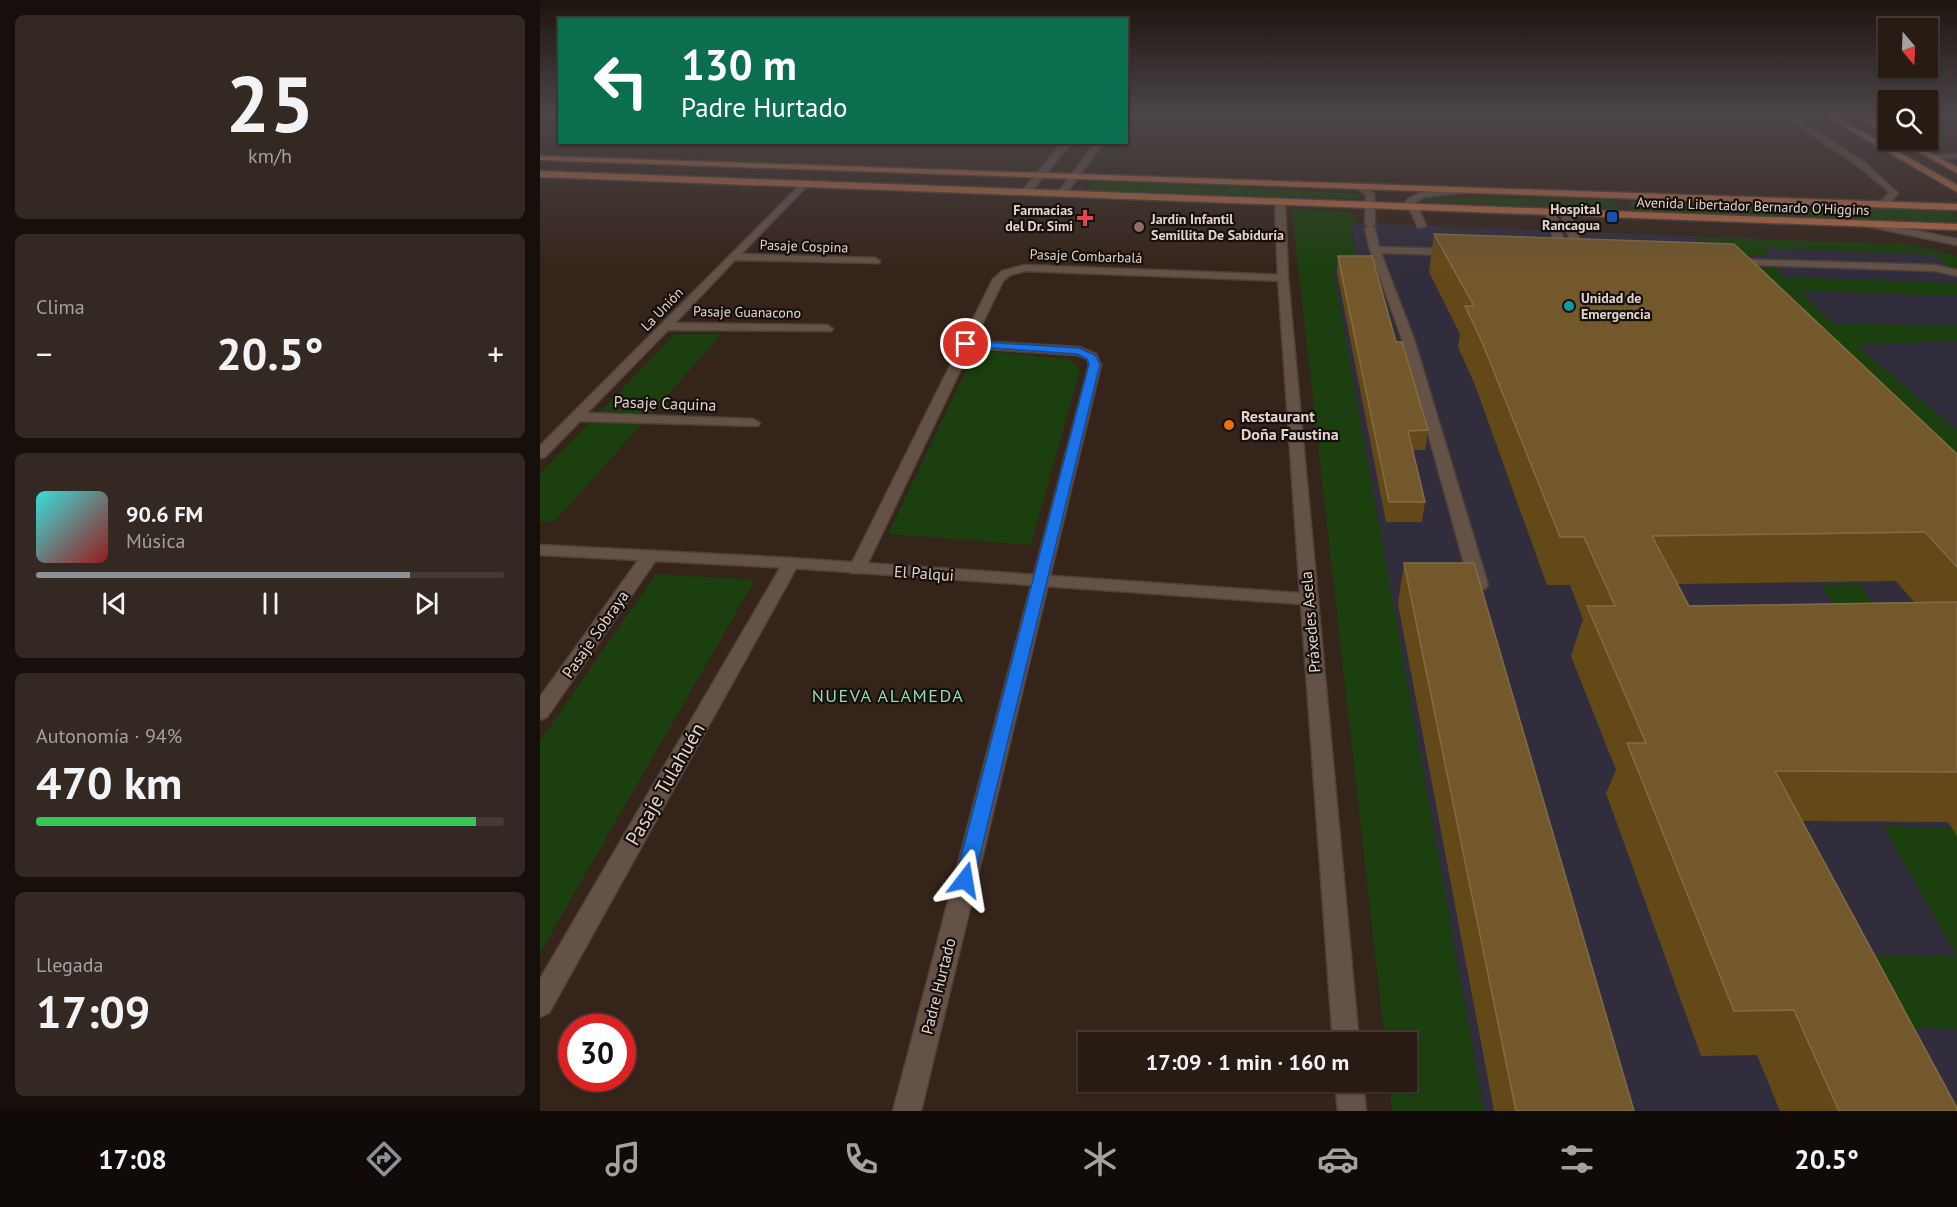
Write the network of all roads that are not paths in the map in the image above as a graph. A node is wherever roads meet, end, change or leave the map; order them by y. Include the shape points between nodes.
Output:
1 (771, 166) edge
2 (1048, 166) edge
3 (1082, 166) edge
4 (1863, 166) edge
5 (1916, 166) edge
6 (540, 174) edge
7 (1041, 175) junction
8 (1075, 176) junction
9 (804, 184) junction
10 (1359, 186) junction
11 (1957, 189) edge
12 (1457, 191) junction
13 (1026, 192) junction
14 (1062, 193) junction
15 (1280, 201) junction
16 (1371, 205) junction
17 (1414, 206) junction
18 (1882, 206) junction
19 (1957, 207) edge
20 (1550, 212) junction
21 (1565, 212) junction
22 (1868, 223) junction
23 (1957, 227) edge
24 (1957, 242) edge
25 (1375, 250) junction
26 (1424, 251) junction
27 (1459, 252) edge
28 (1553, 256) edge
29 (1564, 256) junction
30 (733, 257) junction
31 (875, 261) dead end
32 (1716, 261) edge
33 (1957, 273) edge
34 (1283, 278) junction
35 (666, 326) junction
36 (827, 329) dead end
37 (966, 344) junction
38 (576, 417) junction
39 (753, 423) dead end
40 (540, 454) edge
41 (540, 550) edge
42 (650, 556) junction
43 (791, 563) junction
44 (857, 569) junction
45 (1040, 580) junction
46 (1308, 599) junction
47 (1484, 602) edge
48 (540, 712) edge
49 (540, 1004) edge
50 (1345, 1032) edge
51 (1350, 1092) edge
52 (907, 1111) edge
53 (1352, 1111) edge

1 - 7 main road, Avenida Libertador Bernardo O'Higgins
2 - 7 street
3 - 8 street
4 - 18 street via 1894,193
5 - 11 main road
6 - 9 main road, Avenida Libertador Bernardo O'Higgins
7 - 8 main road, Avenida Libertador Bernardo O'Higgins
7 - 13 street
8 - 10 main road, Avenida Libertador Bernardo O'Higgins
8 - 14 street
9 - 13 main road, Avenida Libertador Bernardo O'Higgins
9 - 30 street, La Unión
10 - 12 main road, Avenida Libertador Bernardo O'Higgins
10 - 16 street via 1370,194
12 - 17 street via 1414,198
12 - 18 main road, Avenida Libertador Bernardo O'Higgins
13 - 14 main road, Avenida Libertador Bernardo O'Higgins
14 - 15 main road, Avenida Libertador Bernardo O'Higgins
15 - 16 main road, Avenida Libertador Bernardo O'Higgins
15 - 34 street, Práxedes Asela
16 - 17 main road, Avenida Libertador Bernardo O'Higgins
16 - 25 street
17 - 20 main road, Avenida Libertador Bernardo O'Higgins
17 - 26 street
18 - 19 main road, Avenida Libertador Bernardo O'Higgins
20 - 21 main road, Avenida Libertador Bernardo O'Higgins
20 - 29 street
21 - 22 main road, Avenida Libertador Bernardo O'Higgins
21 - 29 street via 1587,257
22 - 23 main road, Avenida Libertador Bernardo O'Higgins
22 - 24 street
25 - 26 street
25 - 47 street via 1408,339
26 - 27 street
28 - 29 street
30 - 31 street, Pasaje Cospina
30 - 35 street, La Unión
32 - 33 street via 1935,268
34 - 37 street, Pasaje Combarbalá via 1014,270 998,279
34 - 46 street, Práxedes Asela
35 - 36 street, Pasaje Guanacono
35 - 38 street, La Unión
37 - 44 street, Pasaje Combarbalá
37 - 45 street, Padre Hurtado via 1079,351 1092,357 1095,364
38 - 39 street, Pasaje Caquina
38 - 40 street, La Unión
41 - 42 street, El Palqui
42 - 43 street, El Palqui
42 - 48 street, Pasaje Sobraya
43 - 44 street, El Palqui
43 - 49 street, Pasaje Tulahuén
44 - 45 street, El Palqui
45 - 46 street, El Palqui
45 - 52 street, Padre Hurtado
46 - 50 street, Práxedes Asela
51 - 53 street

